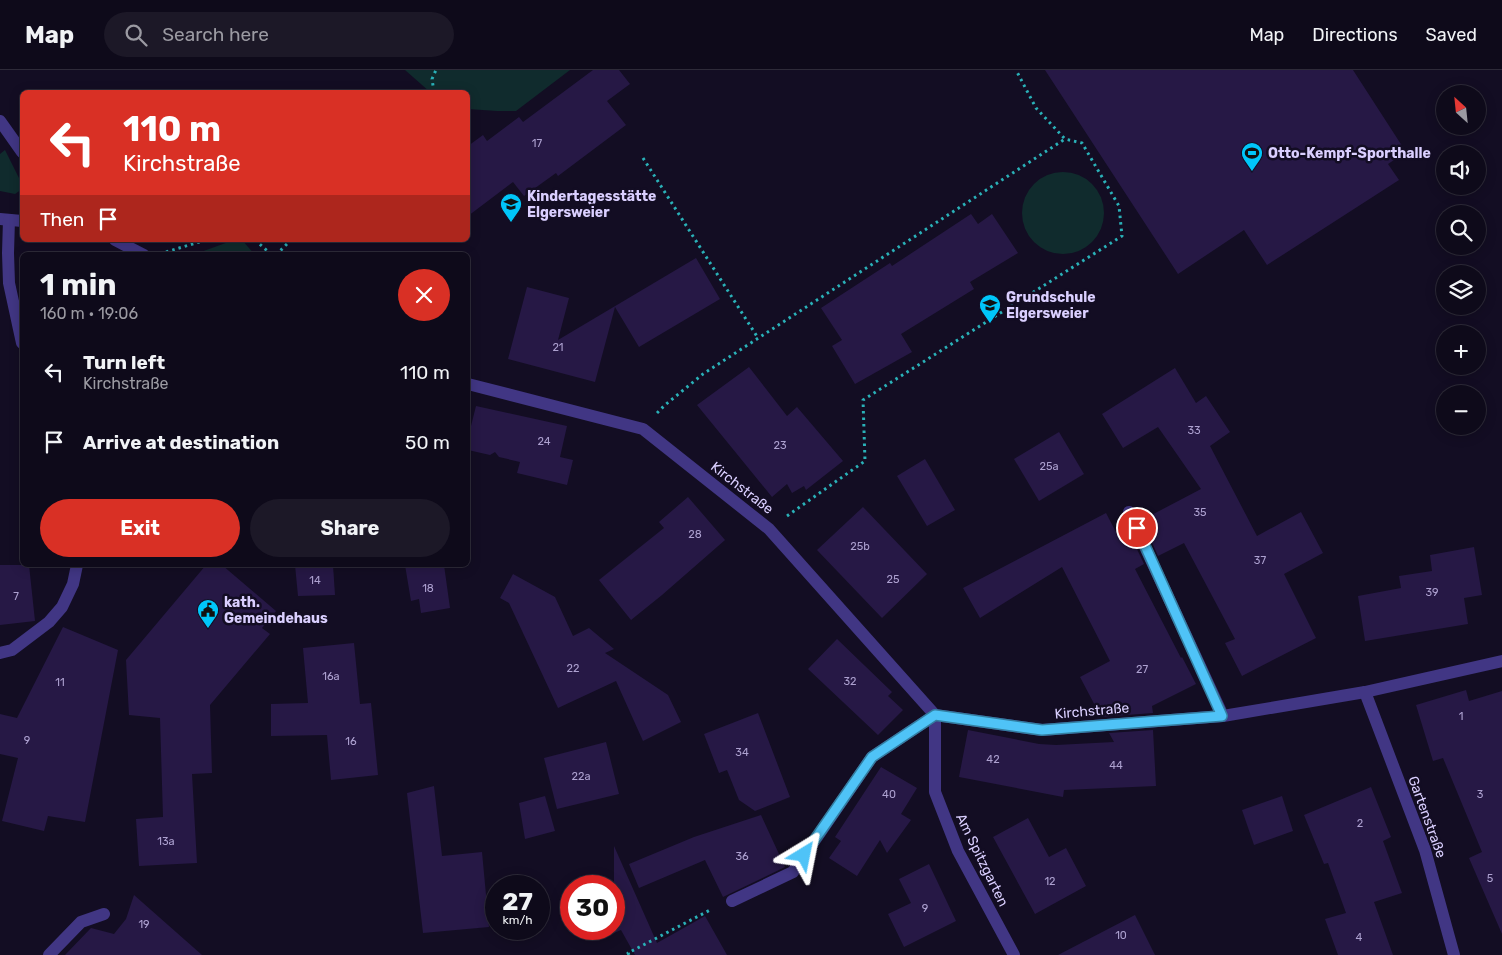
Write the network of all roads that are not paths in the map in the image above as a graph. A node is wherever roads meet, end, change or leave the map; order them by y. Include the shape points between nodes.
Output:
1 (0, 120) edge
2 (20, 149) edge
3 (4, 219) edge
4 (20, 221) edge
5 (119, 242) edge
6 (138, 252) edge
7 (20, 333) edge
8 (470, 385) edge
9 (1129, 512) dead end
10 (77, 567) edge
11 (0, 653) edge
12 (1502, 661) edge
13 (1365, 692) junction
14 (935, 715) junction
15 (1222, 716) junction
16 (732, 901) road end
17 (104, 914) dead end
18 (49, 955) edge
19 (1014, 955) edge
20 (1454, 955) edge

1 - 2 street
3 - 4 street
3 - 7 street via 10,283
5 - 6 street
8 - 14 street, Kirchstraße via 643,429 769,529
9 - 15 street
10 - 11 street via 62,607 50,622 12,650
12 - 13 street, Kirchstraße
13 - 15 street, Kirchstraße
13 - 20 street, Gartenstraße via 1425,850
14 - 15 street, Kirchstraße via 1042,730
14 - 16 street via 872,757 793,872
14 - 19 street, Am Spitzgarten via 934,792 958,851
17 - 18 street via 81,922

